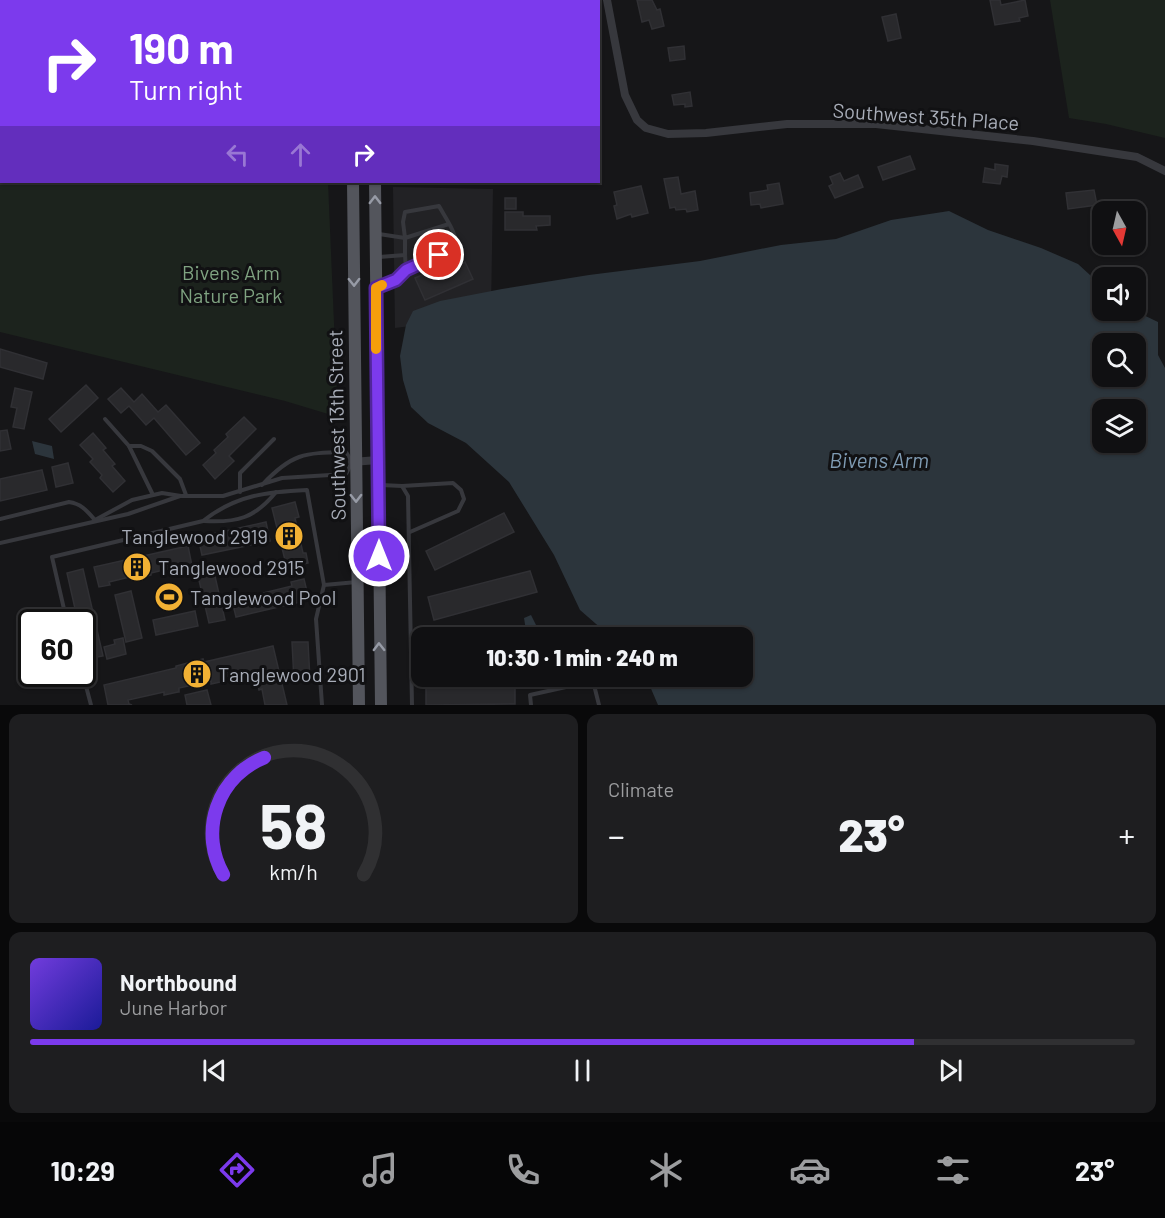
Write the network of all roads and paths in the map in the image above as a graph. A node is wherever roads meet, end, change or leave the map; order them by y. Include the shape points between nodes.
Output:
1 (607, 0) edge
2 (1165, 171) edge
3 (353, 183) edge
4 (375, 183) edge
5 (449, 224) junction
6 (375, 234) junction
7 (405, 238) junction
8 (405, 255) junction
9 (375, 257) junction
10 (406, 270) junction
11 (376, 288) junction
12 (105, 419) dead end
13 (274, 439) dead end
14 (129, 446) junction
15 (378, 460) junction
16 (354, 462) junction
17 (379, 484) junction
18 (262, 485) junction
19 (402, 486) junction
20 (276, 491) junction
21 (240, 492) junction
22 (153, 495) junction
23 (184, 495) junction
24 (0, 519) edge
25 (95, 520) junction
26 (203, 521) junction
27 (410, 532) junction
28 (0, 543) edge
29 (357, 582) junction
30 (324, 585) junction
31 (64, 609) edge
32 (87, 687) edge
33 (91, 705) edge
34 (322, 705) edge
35 (359, 705) edge
36 (381, 705) edge
37 (412, 705) edge
38 (531, 705) edge
39 (599, 705) edge

1 - 2 street, Southwest 35th Place via 626,95 637,120 646,128 668,134 787,124 876,124 1137,157
3 -> 16 main road, Southwest 13th Street
6 -> 4 main road, Southwest 13th Street
5 - 7 lane
5 - 7 lane via 439,206 405,212
5 - 10 lane via 457,239 456,247
6 - 7 lane
6 - 9 main road, Southwest 13th Street
7 - 8 lane
8 - 9 lane
8 - 10 lane
9 - 11 main road, Southwest 13th Street
10 - 11 lane via 396,280
11 - 15 main road, Southwest 13th Street
12 - 14 lane
13 - 21 lane via 240,473
14 - 22 lane
14 - 23 lane via 141,446 152,452 180,479
15 - 16 street
15 - 17 main road, Southwest 13th Street
16 - 18 lane via 346,474 282,478
16 - 18 lane via 346,453 292,458
16 -> 29 main road, Southwest 13th Street
17 - 19 lane
36 -> 17 main road, Southwest 13th Street
18 - 21 lane
19 - 27 lane via 408,496
19 - 27 lane via 453,483 464,499 458,511
20 - 26 lane via 221,507
20 - 26 lane via 260,509 245,517
20 - 30 lane via 307,490
21 - 23 lane via 223,496
22 - 23 lane
22 - 25 lane via 132,500
23 - 25 lane via 128,514
24 - 25 lane via 69,502 78,503
25 - 28 lane
26 - 31 lane via 52,557
27 - 37 lane
29 - 30 lane
29 - 35 main road, Southwest 13th Street
30 - 34 lane via 316,619
32 - 33 lane
38 - 39 lane via 530,695 593,681

